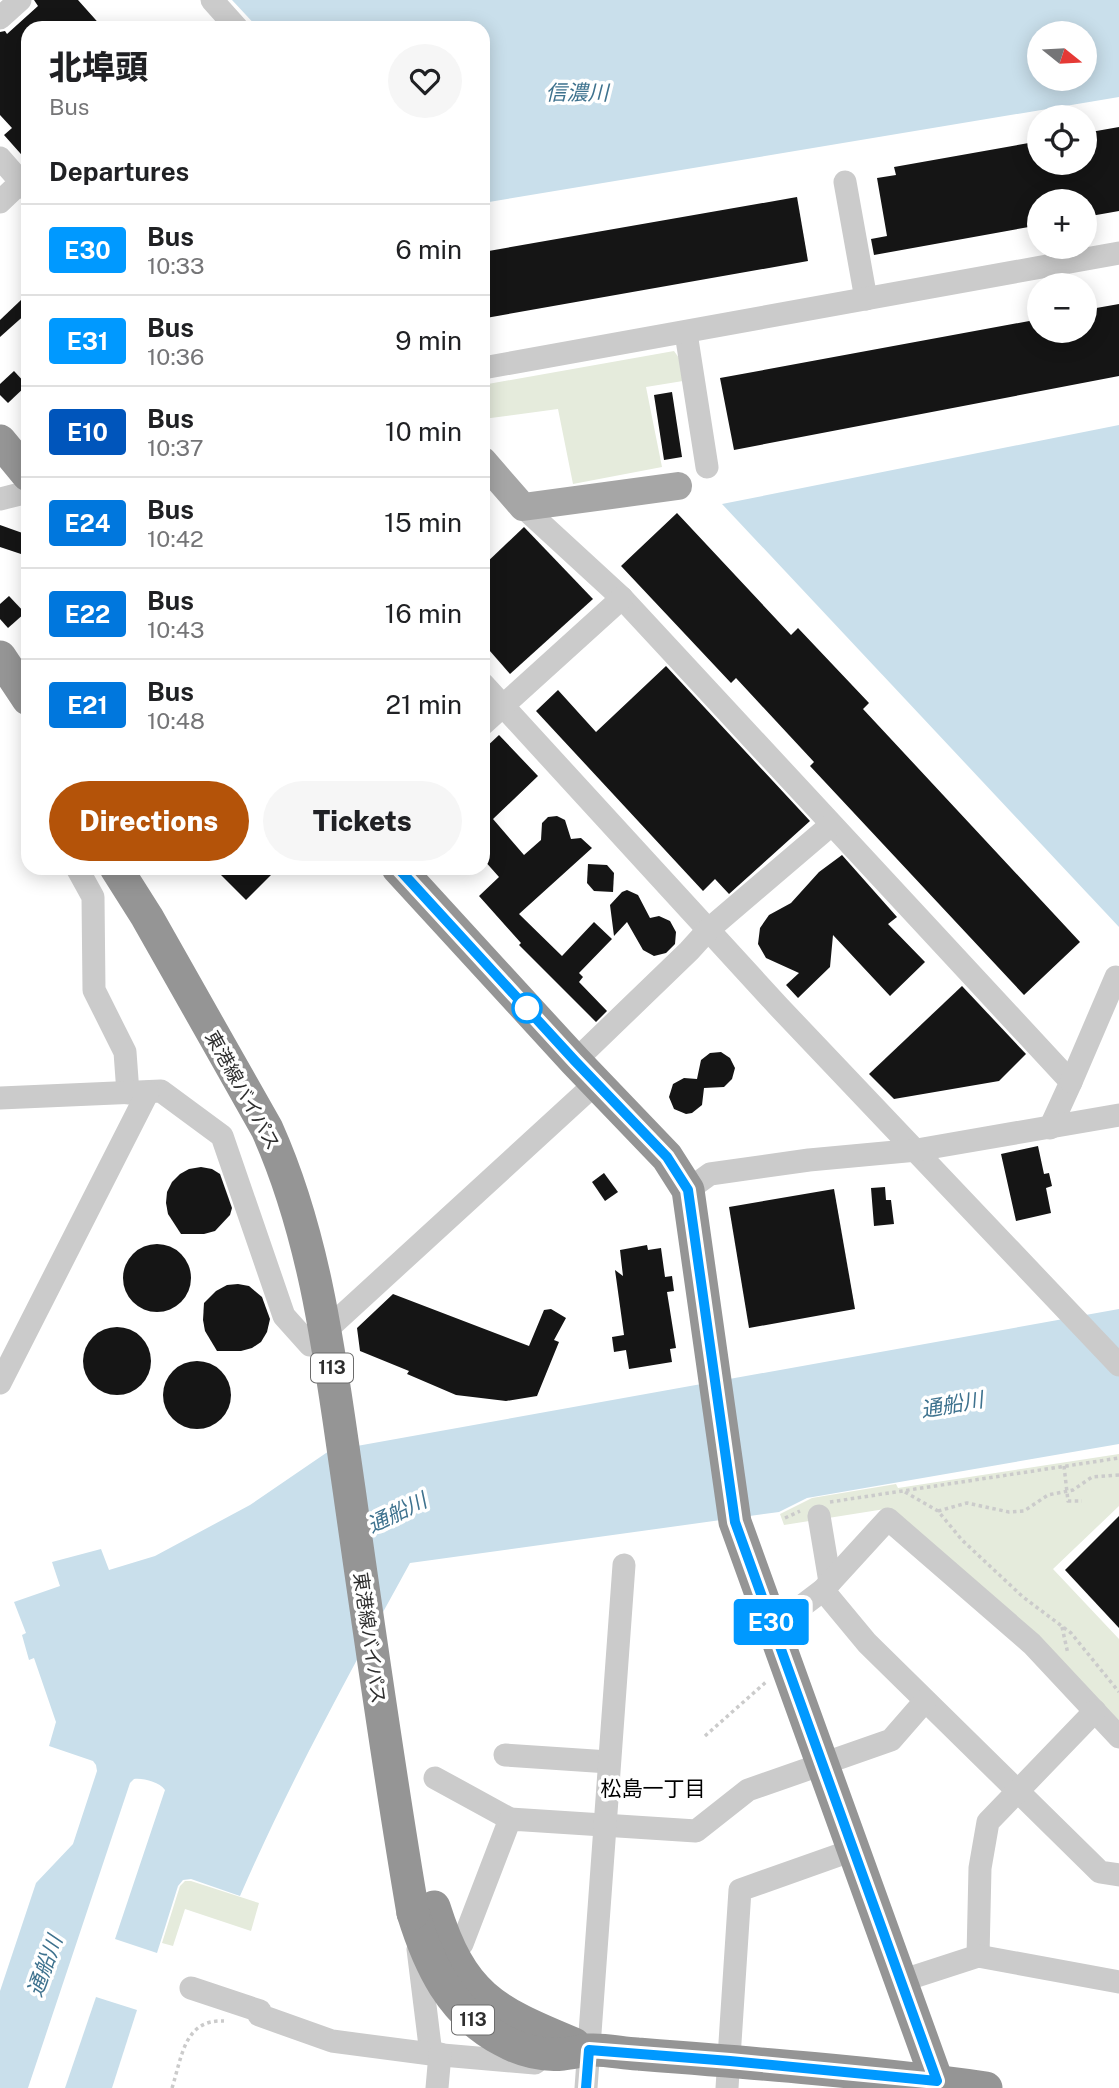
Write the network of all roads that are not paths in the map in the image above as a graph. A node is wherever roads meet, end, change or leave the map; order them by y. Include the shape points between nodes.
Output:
1 (20, 0) edge
2 (212, 0) edge
3 (0, 18) edge
4 (231, 21) edge
5 (0, 158) edge
6 (21, 182) edge
7 (845, 182) dead end
8 (21, 189) edge
9 (0, 202) edge
10 (1119, 253) edge
11 (866, 299) junction
12 (686, 333) junction
13 (490, 367) edge
14 (0, 441) edge
15 (21, 466) edge
16 (707, 467) dead end
17 (490, 469) edge
18 (678, 486) dead end
19 (21, 494) edge
20 (0, 499) edge
21 (523, 507) junction
22 (622, 598) junction
23 (0, 657) edge
24 (0, 687) edge
25 (21, 688) edge
26 (490, 691) edge
27 (503, 705) junction
28 (21, 717) edge
29 (490, 717) edge
30 (831, 825) junction
31 (81, 875) edge
32 (120, 875) edge
33 (136, 875) edge
34 (404, 875) edge
35 (708, 930) junction
36 (1116, 977) dead end
37 (586, 1072) junction
38 (1071, 1082) junction
39 (138, 1092) junction
40 (0, 1098) edge
41 (1119, 1115) edge
42 (1050, 1128) junction
43 (918, 1150) junction
44 (688, 1190) junction
45 (1119, 1365) edge
46 (0, 1384) edge
47 (817, 1509) road end
48 (624, 1565) dead end
49 (826, 1586) junction
50 (773, 1628) junction
51 (925, 1701) junction
52 (1095, 1711) junction
53 (1119, 1737) edge
54 (505, 1755) dead end
55 (609, 1762) junction
56 (823, 1764) junction
57 (435, 1778) dead end
58 (1016, 1791) junction
59 (510, 1819) junction
60 (606, 1827) junction
61 (853, 1850) junction
62 (1119, 1875) edge
63 (424, 1910) junction
64 (462, 1944) dead end
65 (978, 1956) junction
66 (901, 1982) junction
67 (1119, 1982) edge
68 (191, 1989) dead end
69 (589, 2050) junction
70 (435, 2054) junction
71 (729, 2074) edge
72 (851, 2080) edge
73 (938, 2085) edge
74 (437, 2088) edge
75 (586, 2088) edge
76 (986, 2088) edge

1 - 3 street
2 - 4 street
5 - 6 street
7 - 11 street
8 - 9 street
10 - 11 street
11 - 12 street
12 - 13 street
12 - 16 street
14 - 15 highway
17 - 21 main road
18 - 21 main road
19 - 20 street
21 - 22 street
22 - 27 street
22 - 30 street
23 - 25 highway
24 - 28 highway
26 - 27 street
27 - 29 street
27 - 35 street
30 - 35 street
30 - 38 street
31 - 39 street via 93,897 94,990 125,1052
32 - 63 highway, 東港線バイパス / 113, bridge via 267,1129 295,1200 331,1361 381,1709
33 - 63 highway, 東港線バイパス / 113 via 278,1119 301,1167 334,1271 422,1843
34 - 37 highway
35 - 37 street
35 - 43 street
36 - 38 street
37 - 39 street via 310,1345 284,1316 222,1136 161,1091
37 - 44 highway via 667,1157
38 - 42 street
39 - 40 street
39 - 46 street
41 - 42 street
42 - 43 street
43 - 44 street via 710,1174
43 - 45 street
44 - 50 highway via 735,1522
47 - 49 street
48 - 55 street
49 - 50 street
49 - 51 street via 867,1643
49 - 52 street via 888,1519 1032,1644
50 - 56 highway
51 - 56 street via 891,1740
51 - 58 street
52 - 53 street
52 - 58 street
54 - 55 street
55 - 60 street
56 - 60 street via 748,1790 696,1831
56 - 61 highway
57 - 59 street
58 - 62 street via 1100,1872
58 - 65 street via 988,1822 980,1868
59 - 60 street
59 - 64 street
60 - 69 street
61 - 66 highway
61 - 71 street via 740,1890
63 - 69 highway, 東港線バイパス / 113 via 434,1972 449,1995 485,2030 541,2054
63 - 70 street
65 - 66 street
65 - 67 street
66 - 73 highway
68 - 70 street via 332,2041
69 - 70 street via 578,2067
69 - 71 highway, 東港線バイパス / 113
69 - 75 street
70 - 74 street
71 - 72 highway, 東港線バイパス / 113
72 - 73 highway, 東港線バイパス / 113
73 - 76 highway, 113

